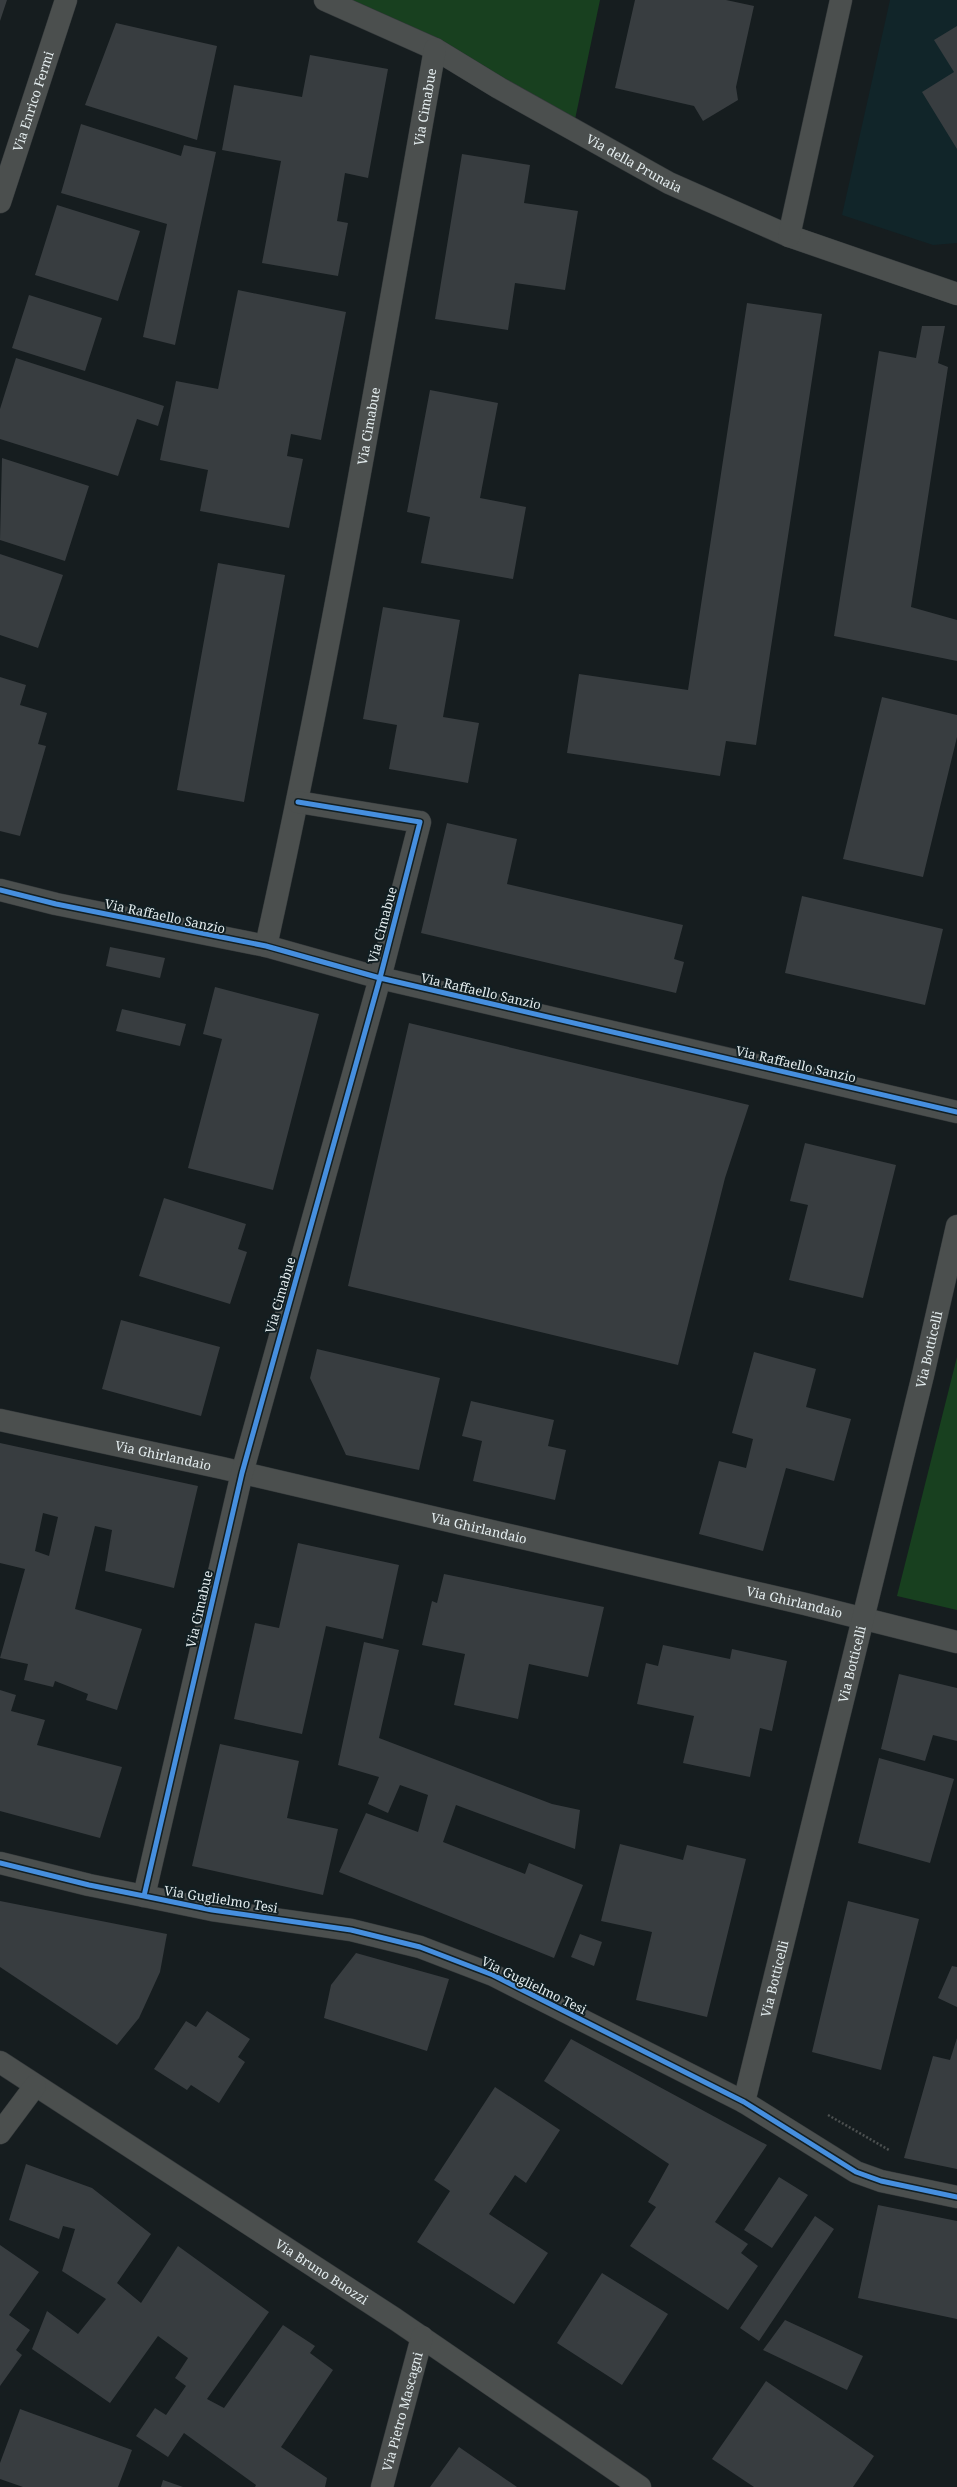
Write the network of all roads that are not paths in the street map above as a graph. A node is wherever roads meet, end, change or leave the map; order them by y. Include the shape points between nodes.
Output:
1 (66, 0) edge
2 (325, 0) edge
3 (841, 0) edge
4 (434, 48) junction
5 (0, 202) edge
6 (789, 236) junction
7 (957, 294) edge
8 (298, 802) junction
9 (0, 890) edge
10 (266, 946) junction
11 (380, 978) junction
12 (957, 1112) edge
13 (957, 1226) edge
14 (0, 1420) edge
15 (242, 1473) junction
16 (863, 1618) junction
17 (957, 1642) edge
18 (0, 1863) edge
19 (144, 1896) junction
20 (0, 2062) edge
21 (35, 2086) junction
22 (744, 2102) junction
23 (0, 2133) edge
24 (957, 2197) edge
25 (422, 2337) junction
26 (382, 2487) edge
27 (640, 2487) edge

1 - 5 street, Via Enrico Fermi
2 - 4 street, Via della Prunaia
3 - 6 street
4 - 6 street, Via della Prunaia via 499,88 669,183
4 - 8 street, Via Cimabue via 373,404
6 - 7 street, Via della Prunaia
8 - 10 street, Via Cimabue
8 - 11 street, Via Cimabue via 420,822
9 - 10 street, Via Raffaello Sanzio via 64,906
10 - 11 street, Via Raffaello Sanzio
11 - 12 street, Via Raffaello Sanzio
11 - 15 street, Via Cimabue
13 - 16 street, Via Botticelli
14 - 15 street, Via Ghirlandaio
15 - 16 street, Via Ghirlandaio
15 - 19 street, Via Cimabue
16 - 17 street, Via Ghirlandaio
16 - 22 street, Via Botticelli
18 - 19 street, Via Guglielmo Tesi
19 - 22 street, Via Guglielmo Tesi via 212,1910 351,1930 420,1947 493,1975
20 - 21 street, Via Bruno Buozzi
21 - 23 street
21 - 25 street, Via Bruno Buozzi
22 - 24 street, Via Guglielmo Tesi via 856,2172 881,2181
25 - 26 street, Via Pietro Mascagni
25 - 27 street, Via Bruno Buozzi

